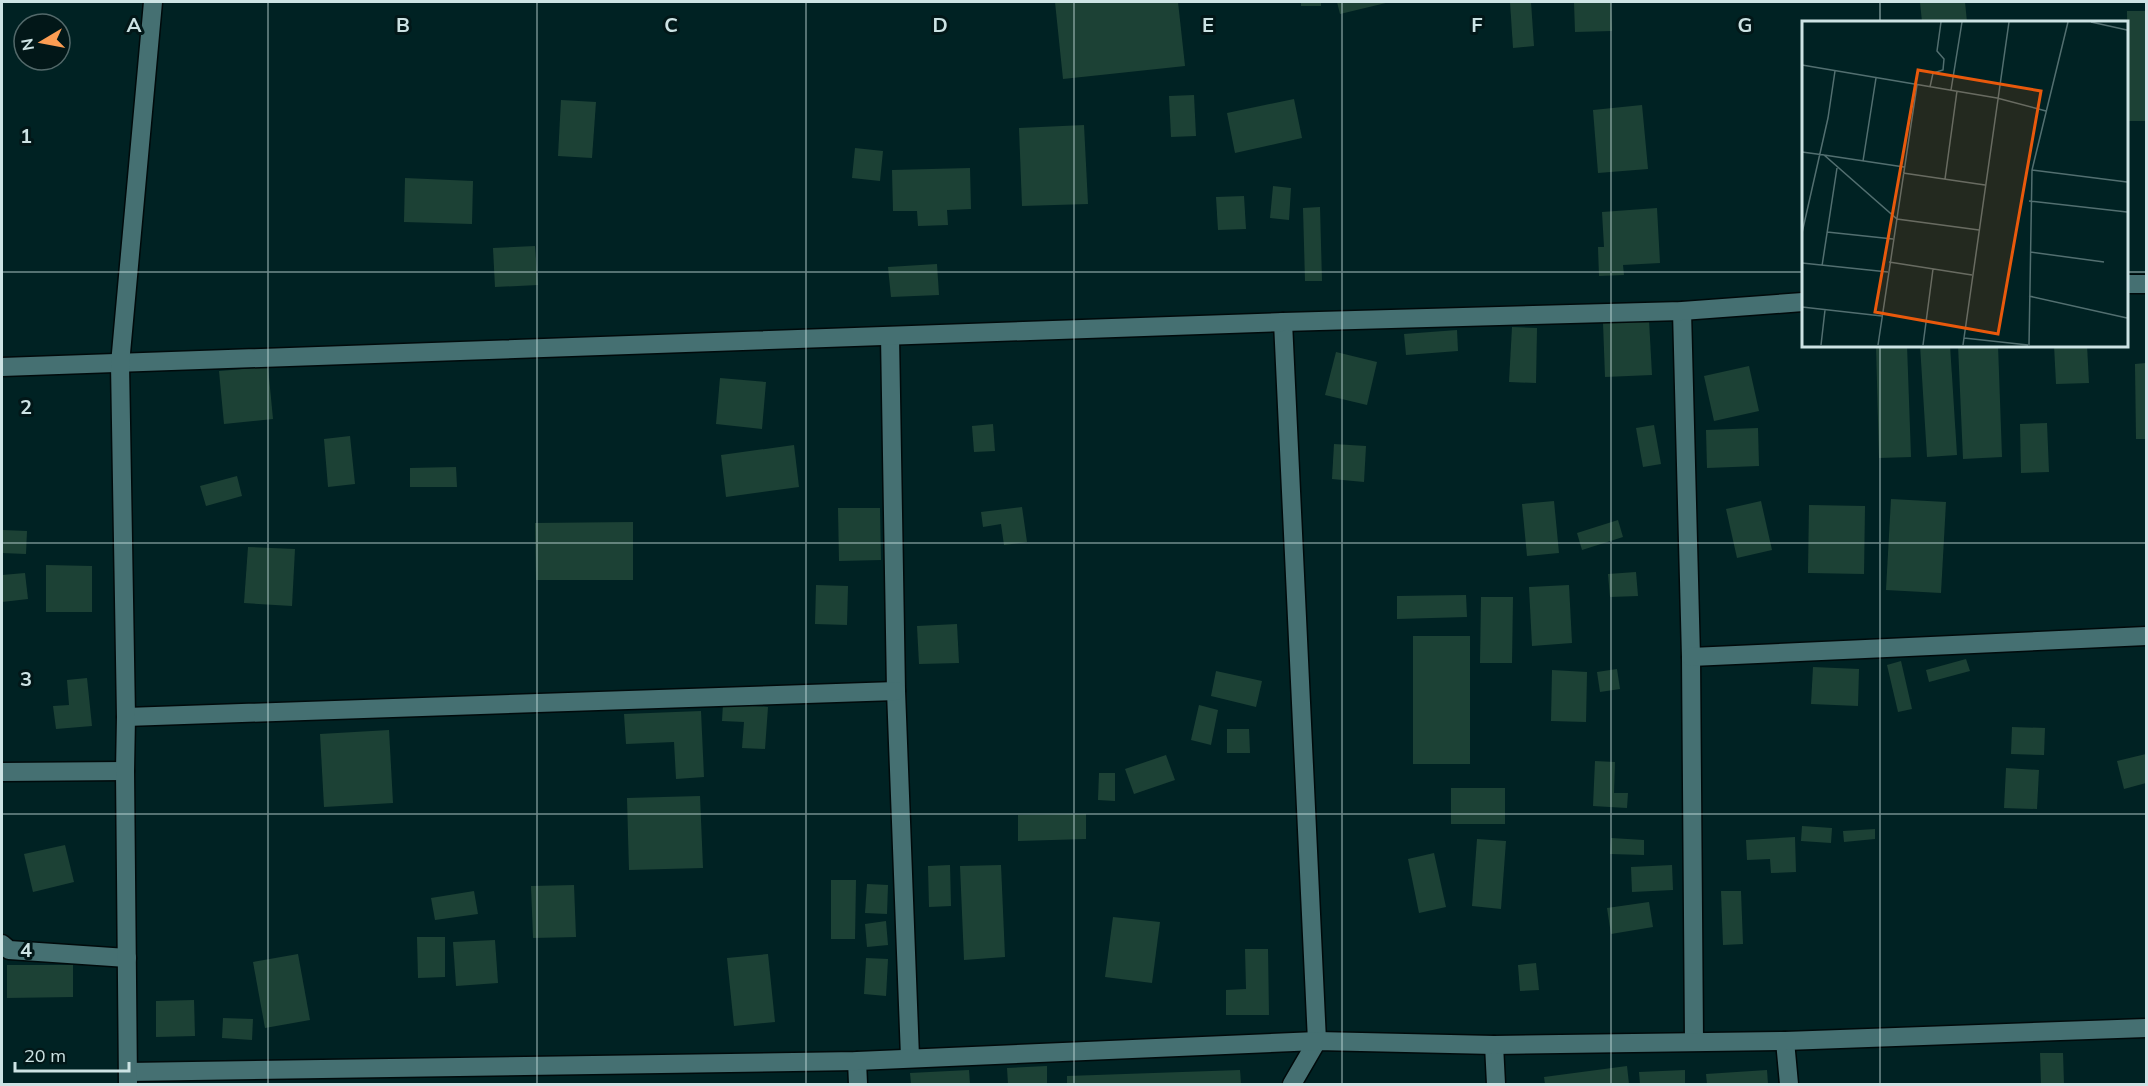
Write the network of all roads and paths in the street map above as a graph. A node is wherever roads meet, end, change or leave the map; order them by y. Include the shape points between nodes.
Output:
1 (153, 2) edge
2 (2127, 284) edge
3 (2146, 284) edge
4 (1802, 302) edge
5 (1682, 311) junction
6 (1282, 322) junction
7 (890, 336) junction
8 (120, 364) junction
9 (2, 367) edge
10 (2146, 636) edge
11 (1691, 657) junction
12 (896, 691) junction
13 (126, 717) junction
14 (125, 771) junction
15 (2, 772) edge
16 (2, 944) edge
17 (127, 958) junction
18 (2146, 1028) edge
19 (1317, 1041) junction
20 (1694, 1041) junction
21 (1785, 1041) junction
22 (1494, 1045) junction
23 (910, 1057) junction
24 (857, 1060) junction
25 (128, 1078) edge
26 (858, 1084) edge
27 (1292, 1084) edge
28 (1496, 1084) edge
29 (1789, 1084) edge

1 - 8 street
2 - 3 street
4 - 5 street
5 - 6 street
5 - 11 street
6 - 7 street
6 - 19 street
7 - 8 street
7 - 12 street
8 - 9 street
8 - 13 street
10 - 11 street
11 - 20 street
12 - 13 street
12 - 23 street
13 - 14 street
14 - 15 street
14 - 17 street
16 - 17 street via 9,950
17 - 25 street
18 - 21 street
19 - 22 street
19 - 23 street
19 - 27 street
20 - 21 street
20 - 22 street
21 - 29 street
22 - 28 street
23 - 24 street
24 - 25 street
24 - 26 street

